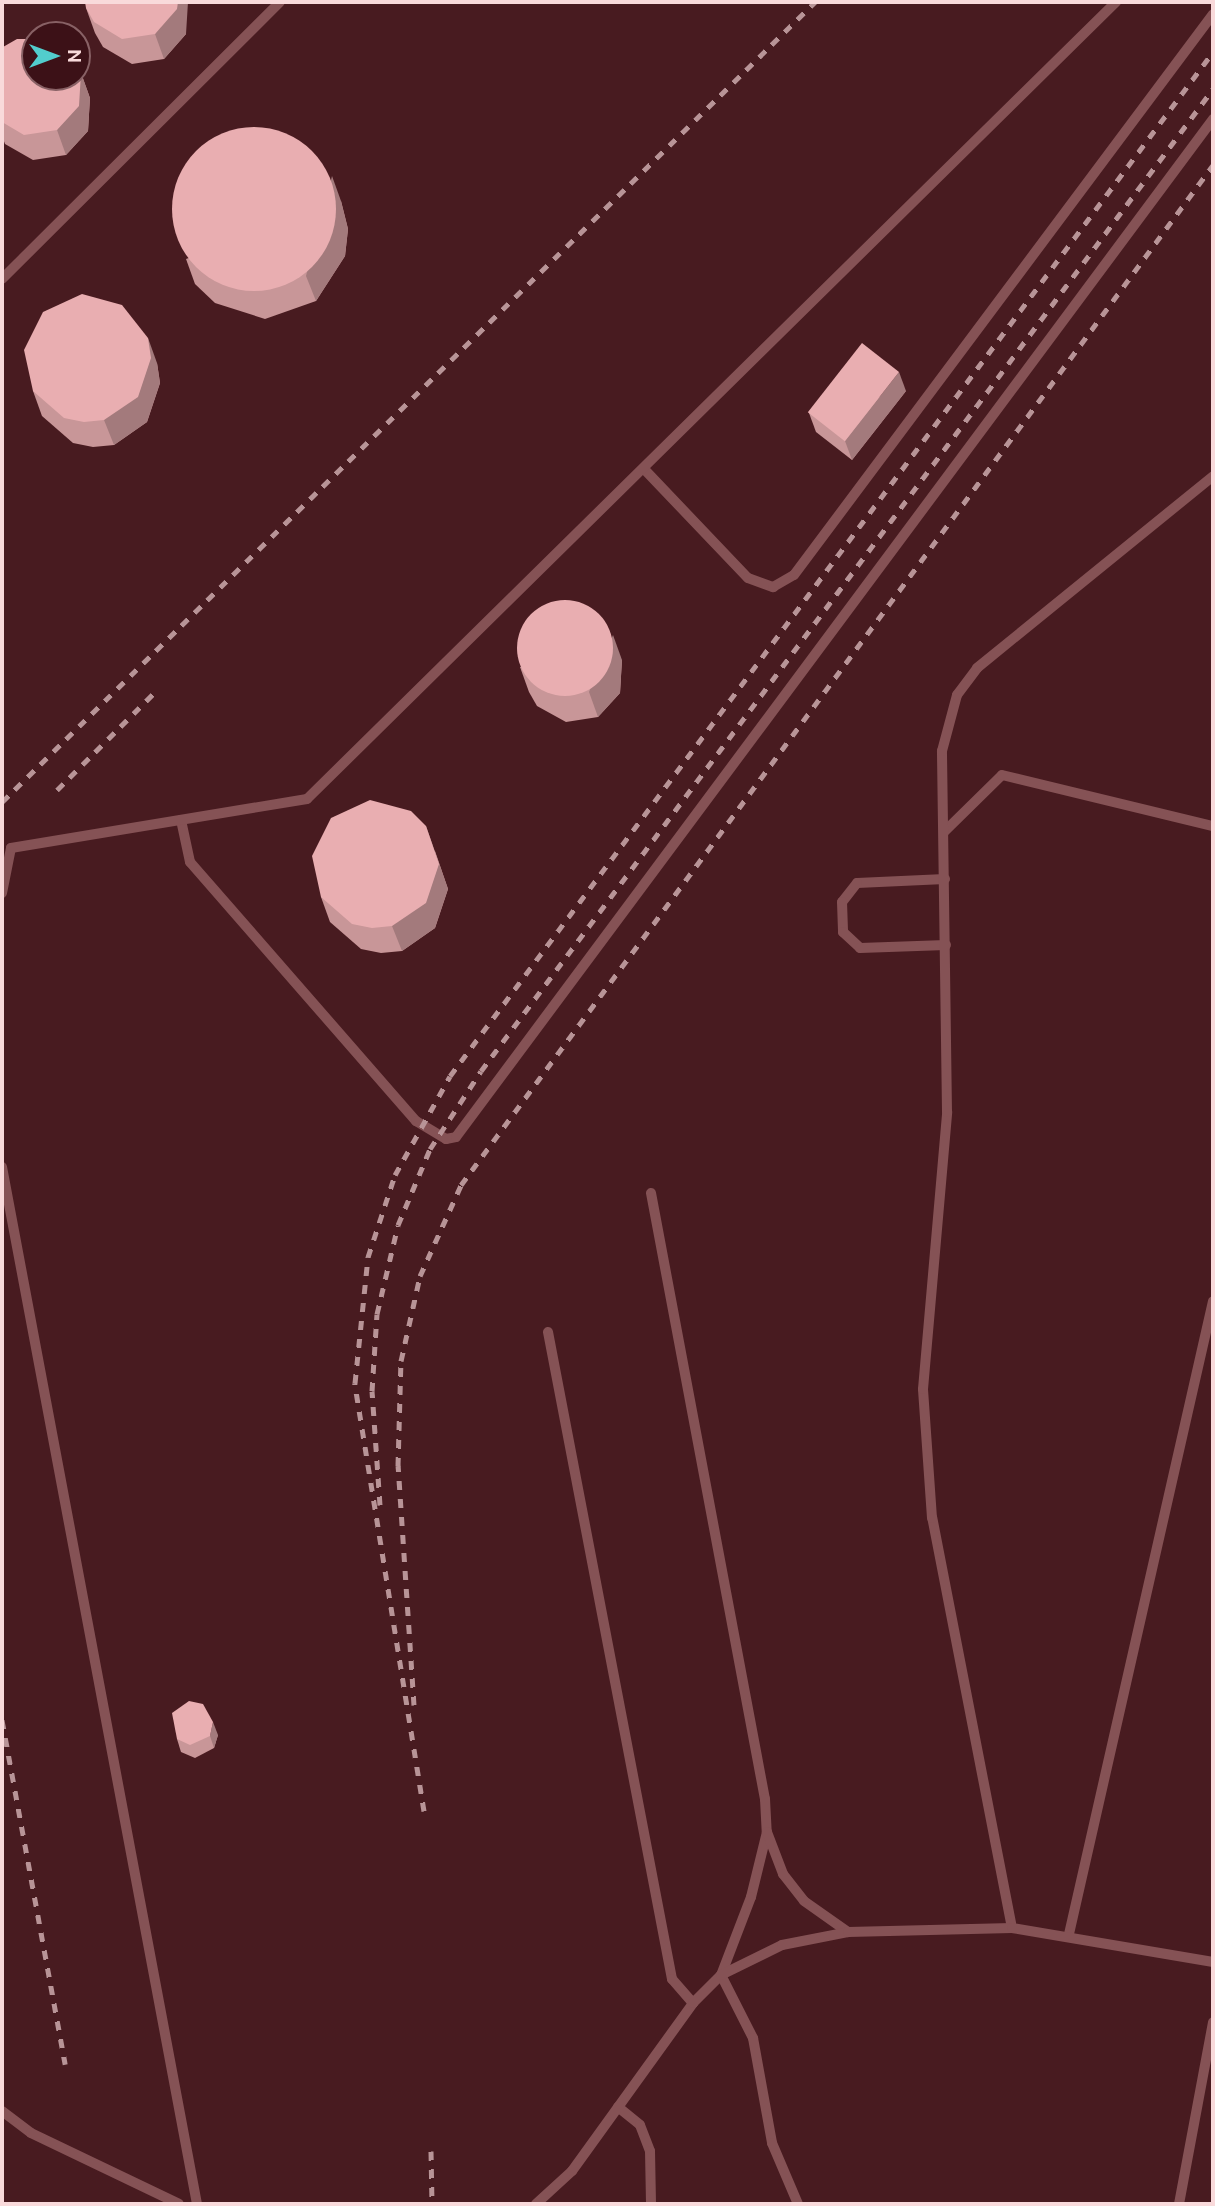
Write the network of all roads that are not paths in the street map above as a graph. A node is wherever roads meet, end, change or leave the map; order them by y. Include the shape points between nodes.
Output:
1 (280, 2) edge
2 (1116, 2) edge
3 (1213, 14) edge
4 (1213, 119) edge
5 (2, 279) edge
6 (645, 470) junction
7 (1213, 476) edge
8 (181, 820) junction
9 (1213, 826) edge
10 (944, 832) junction
11 (6, 848) edge
12 (945, 879) junction
13 (2, 892) edge
14 (946, 945) junction
15 (2, 1167) edge
16 (651, 1193) dead end
17 (1213, 1301) edge
18 (548, 1332) dead end
19 (767, 1832) junction
20 (1012, 1928) junction
21 (848, 1932) junction
22 (1069, 1934) junction
23 (1213, 1962) edge
24 (721, 1975) junction
25 (693, 2003) junction
26 (1213, 2022) edge
27 (618, 2107) junction
28 (2, 2112) edge
29 (179, 2204) edge
30 (197, 2204) edge
31 (536, 2204) edge
32 (651, 2204) edge
33 (798, 2204) edge
34 (1179, 2204) edge

1 - 5 lane
2 - 6 lane
3 - 6 lane via 794,575 773,587 748,578
4 - 8 lane via 456,1137 446,1139 416,1121 190,862
6 - 8 lane via 307,799
7 - 10 lane via 999,647 957,695 942,751
8 - 11 lane
9 - 10 lane via 1002,775
10 - 12 lane
11 - 13 lane
12 - 14 lane
12 - 14 lane via 857,883 842,902 843,932 860,948
14 - 20 lane via 947,1112 925,1318 925,1415 932,1518
15 - 30 lane
16 - 19 lane
17 - 22 lane
18 - 25 lane via 672,1979
19 - 21 lane via 783,1874 804,1901
19 - 24 lane
20 - 21 lane
20 - 22 lane
21 - 24 lane via 782,1945
22 - 23 lane
24 - 25 lane
24 - 33 lane via 753,2038 772,2143
25 - 27 lane
26 - 34 lane
27 - 31 lane via 572,2171
27 - 32 lane via 640,2125 650,2151
28 - 29 lane via 31,2133

